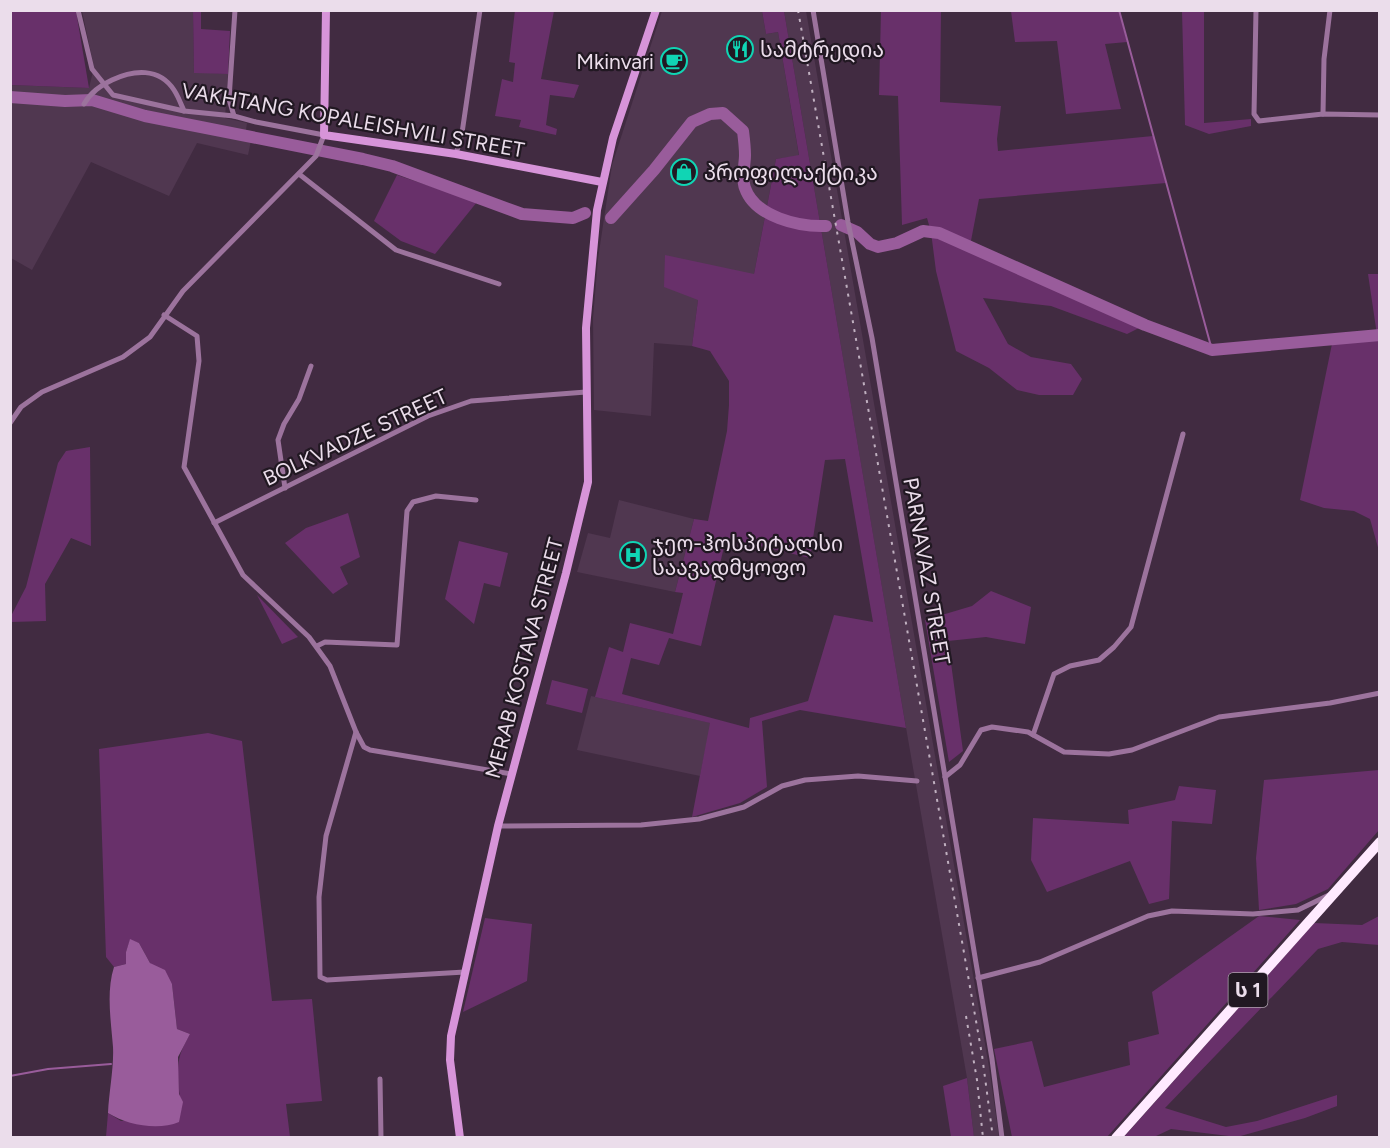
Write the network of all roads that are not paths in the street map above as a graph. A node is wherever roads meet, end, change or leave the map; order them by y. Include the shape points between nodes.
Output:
1 (78, 10) edge
2 (234, 10) edge
3 (327, 10) edge
4 (480, 10) edge
5 (656, 10) edge
6 (813, 10) edge
7 (1256, 10) edge
8 (1330, 10) edge
9 (103, 85) junction
10 (84, 104) dead end
11 (184, 111) junction
12 (1323, 114) junction
13 (1380, 115) edge
14 (234, 116) junction
15 (324, 135) junction
16 (456, 154) junction
17 (299, 174) junction
18 (602, 182) junction
19 (499, 284) dead end
20 (164, 315) junction
21 (311, 366) dead end
22 (586, 392) junction
23 (10, 423) edge
24 (1184, 434) dead end
25 (285, 488) junction
26 (476, 500) dead end
27 (214, 523) junction
28 (317, 646) junction
29 (1380, 693) edge
30 (356, 732) junction
31 (1033, 735) junction
32 (512, 774) junction
33 (945, 777) junction
34 (917, 781) dead end
35 (498, 826) junction
36 (1380, 842) edge
37 (1336, 891) junction
38 (465, 972) junction
39 (978, 978) junction
40 (380, 1079) dead end
41 (381, 1137) edge
42 (460, 1137) edge
43 (1002, 1137) edge
44 (1116, 1137) edge

1 - 9 street via 92,69
2 - 14 street via 228,99
3 - 15 main road
4 - 16 street
5 - 18 main road, MERAB KOSTAVA STREET
6 - 33 street, PARNAVAZ STREET
7 - 12 street via 1254,114 1259,121
8 - 12 street
9 - 10 street
9 - 11 street, VAKHTANG KOPALEISHVILI STREET via 113,95
9 - 11 street via 126,73 148,72 174,89
11 - 14 street, VAKHTANG KOPALEISHVILI STREET
12 - 13 street
14 - 15 street, VAKHTANG KOPALEISHVILI STREET
15 - 16 main road, VAKHTANG KOPALEISHVILI STREET
15 - 17 street via 316,156
16 - 18 main road, VAKHTANG KOPALEISHVILI STREET
17 - 19 street via 396,250
17 - 20 street
18 - 22 main road, MERAB KOSTAVA STREET via 589,277
20 - 23 street via 150,337 123,357 42,392 21,407
20 - 27 street via 197,336 199,361 184,467
21 - 25 street via 278,440
22 - 25 street, BOLKVADZE STREET via 471,401 428,416
22 - 32 main road, MERAB KOSTAVA STREET via 588,482
24 - 31 street via 1131,627 1099,660 1054,674
25 - 27 street, BOLKVADZE STREET
26 - 28 street via 436,496 413,502 407,511 397,645 325,642
27 - 28 street via 243,575
28 - 30 street via 330,666
29 - 31 street via 1219,717 1132,750 1109,754 1064,752
30 - 32 street via 370,750
30 - 38 street via 326,836 319,897 320,977 327,980
31 - 33 street via 1007,728 981,730 960,765
32 - 35 main road, MERAB KOSTAVA STREET
33 - 39 street, PARNAVAZ STREET
34 - 35 street via 858,776 805,780 782,786 744,807 699,819 642,825
35 - 38 main road, MERAB KOSTAVA STREET
36 - 37 highway, ს 1
37 - 39 street via 1298,910 1253,914 1172,911 1148,916 1040,962
37 - 44 highway, ს 1
38 - 42 main road, MERAB KOSTAVA STREET via 451,1036 450,1060
39 - 43 street, PARNAVAZ STREET
40 - 41 street

